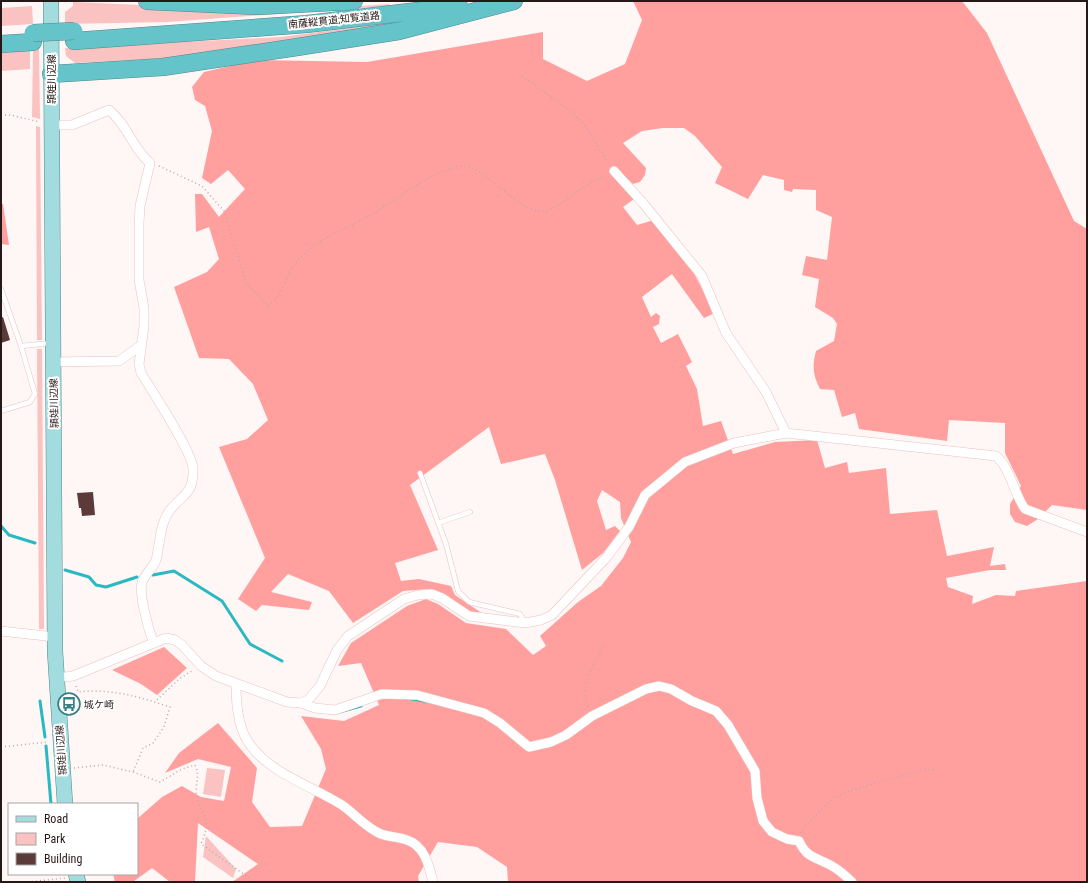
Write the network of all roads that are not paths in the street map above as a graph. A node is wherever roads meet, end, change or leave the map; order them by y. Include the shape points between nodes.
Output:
1 (51, 1) edge
2 (146, 1) edge
3 (354, 1) edge
4 (487, 1) edge
5 (514, 1) edge
6 (1, 35) edge
7 (33, 37) junction
8 (1, 44) edge
9 (51, 74) junction
10 (51, 125) junction
11 (614, 171) road end
12 (1, 289) edge
13 (53, 343) junction
14 (21, 346) junction
15 (140, 346) junction
16 (53, 362) junction
17 (1, 411) edge
18 (786, 433) junction
19 (420, 473) dead end
20 (470, 512) dead end
21 (438, 523) junction
22 (1087, 532) edge
23 (525, 622) junction
24 (1, 631) edge
25 (55, 637) junction
26 (153, 642) junction
27 (56, 678) junction
28 (236, 684) junction
29 (301, 703) junction
30 (66, 803) edge
31 (433, 882) edge
32 (852, 882) edge

1 - 9 main road, 頴娃川辺線
2 - 3 highway via 258,6
4 - 7 highway, 南薩縦貫道;知覧道路, bridge via 308,24
5 - 9 highway via 399,31 299,47 163,67
6 - 7 highway, 南薩縦貫道;知覧道路
7 - 8 highway, 南薩縦貫道;知覧道路
9 - 10 main road, 頴娃川辺線
10 - 13 main road, 頴娃川辺線
10 - 15 street via 72,125 109,110 117,116 150,163 140,206 139,223 139,280 144,308
11 - 18 street via 644,203 702,276 726,333 766,392
12 - 14 lane
13 - 14 lane
13 - 16 main road, 頴娃川辺線
14 - 17 lane via 35,396 30,402
15 - 16 street via 119,361
15 - 26 street via 141,373 188,452 193,470 189,490 170,510 163,527 156,562 142,581 147,626
16 - 25 main road, 頴娃川辺線
18 - 22 street via 996,456 1003,463 1025,509
18 - 23 street via 734,444 684,462 645,495 629,527 606,558 552,614 541,620
19 - 21 lane
20 - 21 lane
21 - 23 lane via 458,591 469,602 520,614
23 - 29 street via 469,616 432,594 404,599 348,636 337,650 320,686 308,700
24 - 25 street
25 - 27 main road, 頴娃川辺線
26 - 27 street via 73,676
26 - 28 street via 166,638 175,640 201,666 216,676
27 - 30 main road, 頴娃川辺線
28 - 29 street via 287,702
28 - 31 street via 236,701 241,726 250,745 265,760 343,806 381,834 409,840 421,850 427,860
29 - 32 street via 315,708 335,710 382,694 417,695 484,713 529,747 551,742 566,735 592,716 646,689 659,686 671,689 716,711 728,725 755,771 757,798 763,821 772,832 799,841 813,858 830,865

